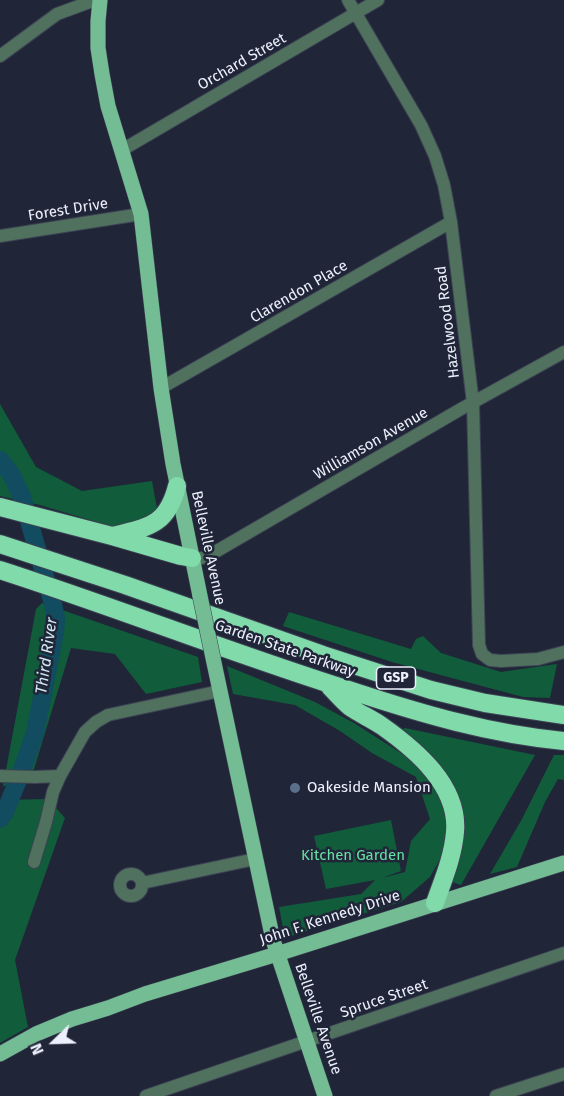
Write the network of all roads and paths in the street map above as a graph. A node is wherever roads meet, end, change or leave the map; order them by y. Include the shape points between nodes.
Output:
1 (95, 0) edge
2 (100, 0) edge
3 (348, 0) edge
4 (378, 0) edge
5 (356, 13) junction
6 (0, 56) edge
7 (122, 150) junction
8 (141, 213) junction
9 (452, 222) junction
10 (0, 236) edge
11 (564, 352) edge
12 (161, 388) junction
13 (473, 403) junction
14 (177, 486) junction
15 (4, 508) edge
16 (112, 536) junction
17 (0, 544) edge
18 (192, 558) junction
19 (0, 570) edge
20 (564, 652) edge
21 (327, 684) junction
22 (220, 691) junction
23 (564, 715) edge
24 (564, 741) edge
25 (0, 776) edge
26 (60, 776) junction
27 (255, 859) junction
28 (34, 862) dead end
29 (564, 863) edge
30 (142, 883) dead end
31 (435, 903) junction
32 (564, 953) edge
33 (277, 954) junction
34 (108, 1008) junction
35 (306, 1041) junction
36 (0, 1054) edge
37 (0, 1065) edge
38 (564, 1074) edge
39 (147, 1096) edge
40 (325, 1096) edge
41 (496, 1096) edge

1 - 6 street via 57,14
2 - 7 main road, Belleville Avenue via 98,39 102,75
3 - 5 street, Hazelwood Road
4 - 5 street, Orchard Street
5 - 7 street, Orchard Street
5 - 9 street, Hazelwood Road via 421,125 444,186
7 - 8 main road, Belleville Avenue
8 - 10 street, Forest Drive
8 - 12 main road, Belleville Avenue
9 - 12 street, Clarendon Place
9 - 13 street, Hazelwood Road
11 - 13 street, Williamson Avenue
12 - 14 main road, Belleville Avenue
13 - 18 street, Williamson Avenue via 210,555
13 - 20 street, Hazelwood Road via 478,645 490,660 538,659
14 - 16 highway via 168,511 157,521
14 - 18 main road, Belleville Avenue
15 - 16 highway
16 - 18 highway
17 - 23 highway, Garden State Parkway / GSP via 431,690
18 - 22 main road, Belleville Avenue, bridge
19 - 21 highway, Garden State Parkway / GSP
21 - 24 highway, Garden State Parkway / GSP via 479,728
21 - 31 highway via 352,708 416,753 447,792 456,830
22 - 26 street via 108,715 85,732
22 - 27 main road, Belleville Avenue
25 - 26 street
26 - 28 street
27 - 30 street
27 - 33 main road, Belleville Avenue
29 - 31 main road, John F. Kennedy Drive
31 - 33 main road, John F. Kennedy Drive
32 - 35 street, Spruce Street
33 - 34 main road, John F. Kennedy Drive
33 - 35 main road, Belleville Avenue
34 - 36 main road, John F. Kennedy Drive via 72,1018
34 - 37 main road, John F. Kennedy Drive
35 - 39 street, Spruce Street
35 - 40 main road, Belleville Avenue
38 - 41 street

